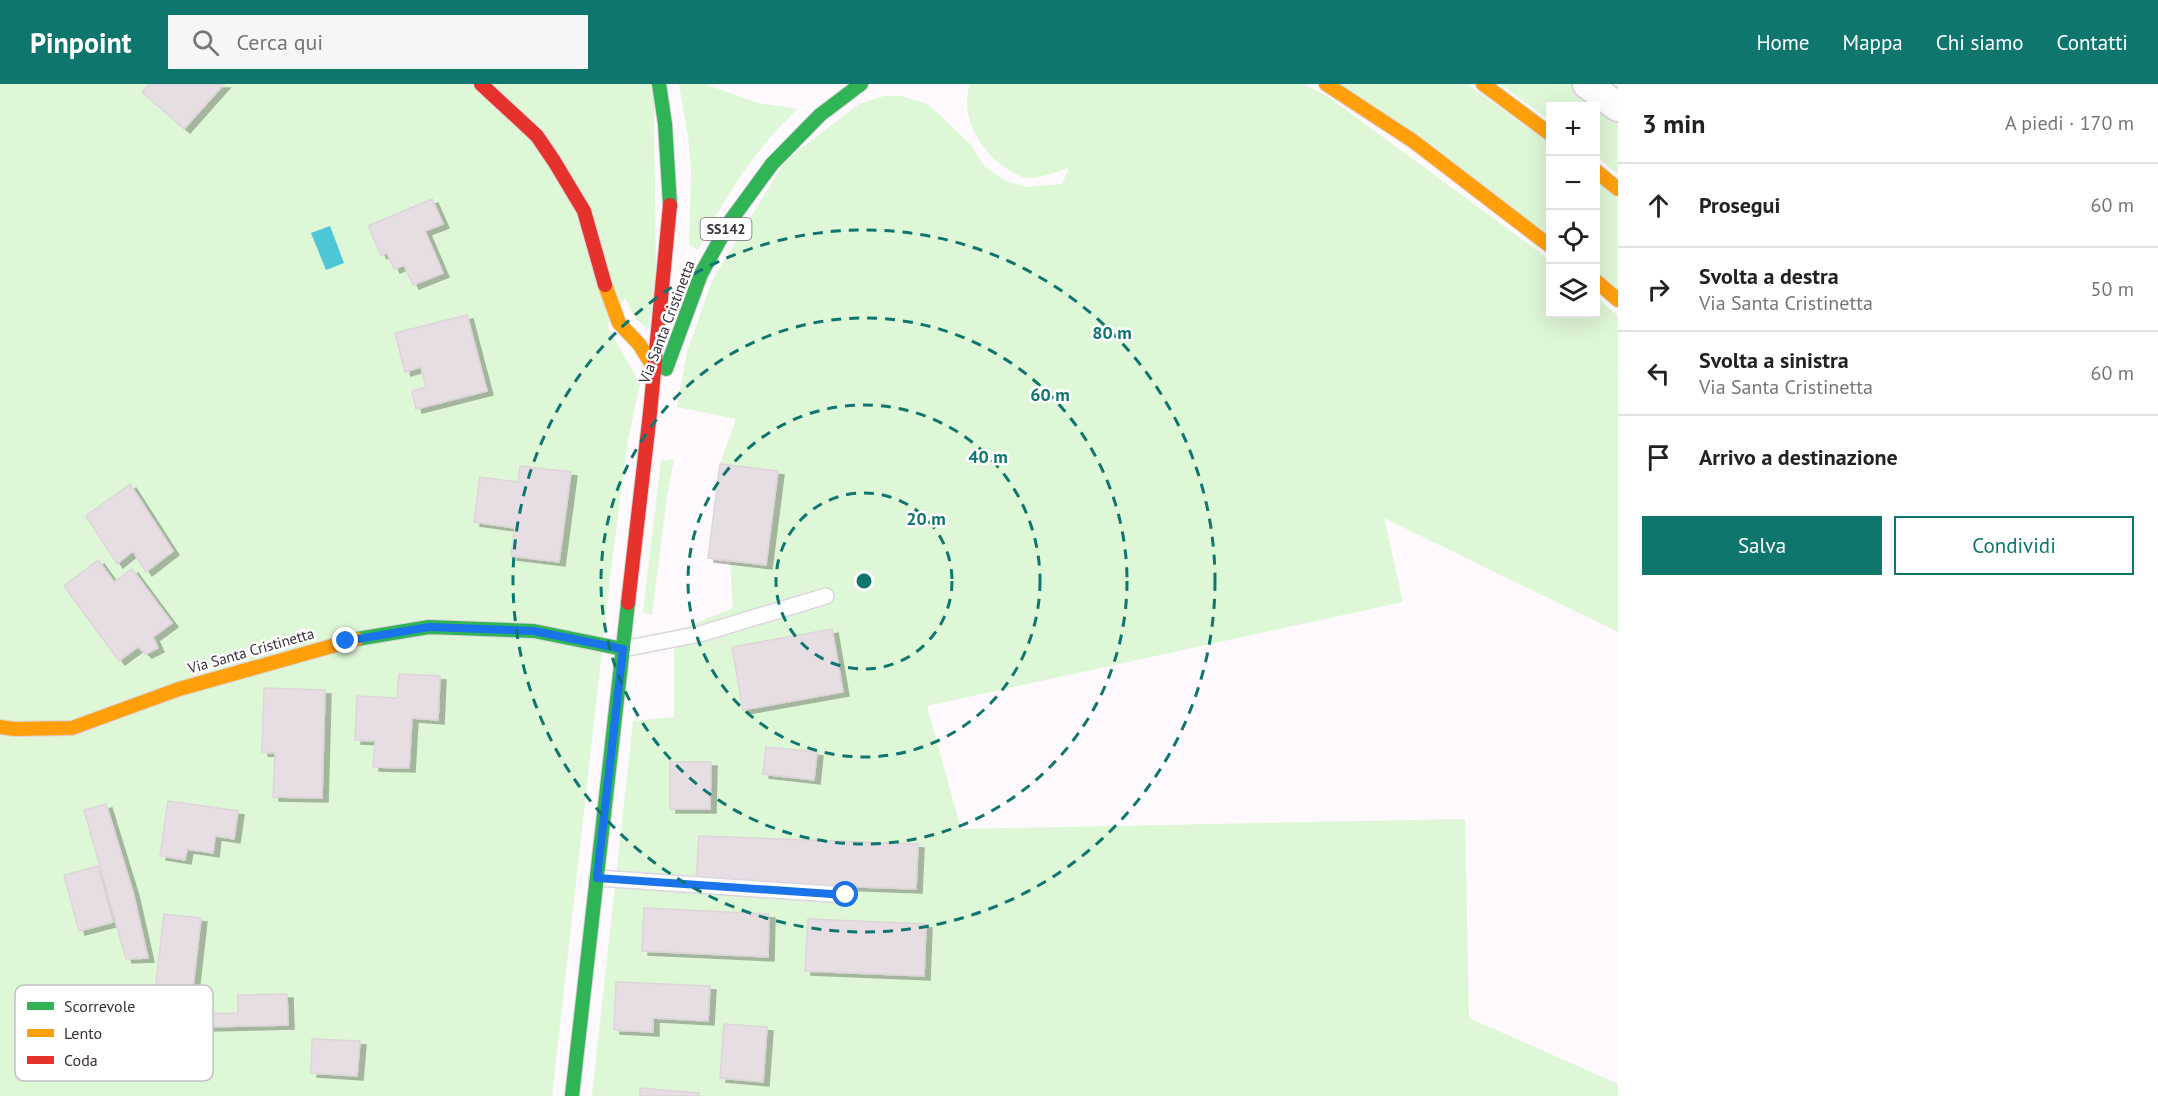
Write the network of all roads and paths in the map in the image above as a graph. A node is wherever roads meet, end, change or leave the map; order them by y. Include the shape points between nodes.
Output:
1 (481, 84) edge
2 (659, 84) edge
3 (861, 84) edge
4 (1326, 84) edge
5 (1483, 84) edge
6 (1587, 84) edge
7 (1618, 107) edge
8 (1546, 130) edge
9 (1600, 174) edge
10 (1618, 189) edge
11 (1546, 242) edge
12 (1600, 284) edge
13 (1618, 300) edge
14 (654, 368) junction
15 (650, 413) junction
16 (826, 596) dead end
17 (623, 649) junction
18 (0, 727) edge
19 (597, 878) junction
20 (846, 895) dead end
21 (572, 1096) edge

1 - 14 main road via 537,136 554,161 584,211 619,323
2 - 14 main road, Via Santa Cristinetta / SS142 via 671,200
3 - 15 main road, Via Santa Cristinetta / SS142 via 820,115 772,164 731,220 701,274
4 - 11 main road via 1366,107 1437,158
5 - 8 main road
6 - 7 street
9 - 10 main road
12 - 13 main road
14 - 15 main road, Via Santa Cristinetta / SS142
15 - 17 main road, Via Santa Cristinetta / SS142
16 - 17 lane via 700,634
17 - 18 main road, Via Santa Cristinetta via 534,631 429,627 335,644 179,689 72,728
17 - 19 main road, Via Santa Cristinetta / SS142
19 - 20 lane
19 - 21 main road, Via Santa Cristinetta / SS142

